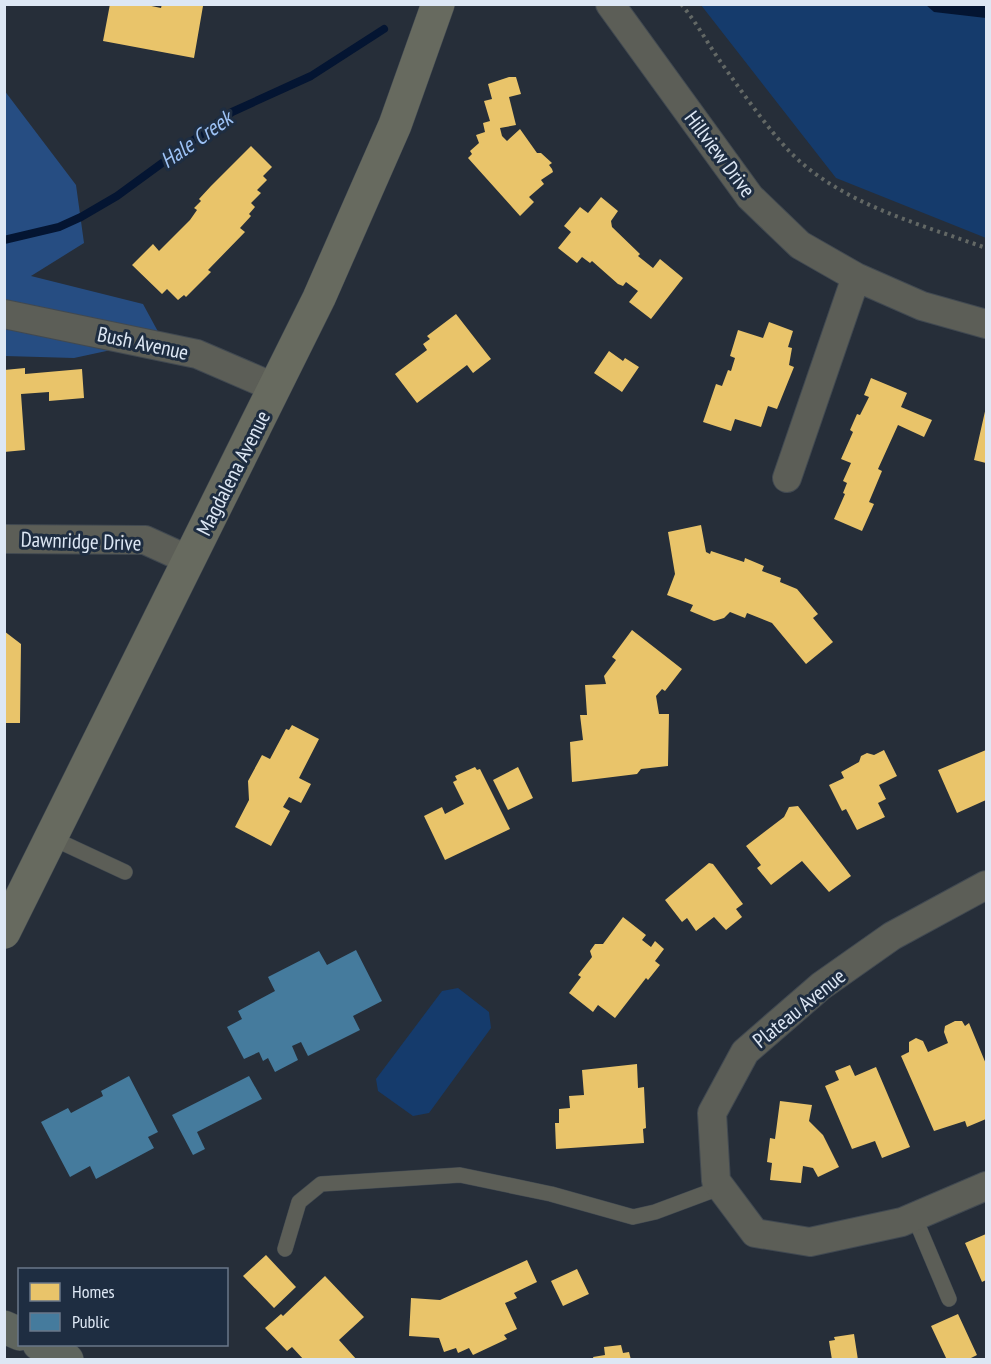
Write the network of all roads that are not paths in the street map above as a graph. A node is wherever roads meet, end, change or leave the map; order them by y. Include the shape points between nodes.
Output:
1 (438, 4) edge
2 (610, 4) edge
3 (856, 277) junction
4 (4, 314) edge
5 (987, 324) edge
6 (276, 388) junction
7 (787, 478) dead end
8 (4, 539) edge
9 (189, 560) junction
10 (52, 838) junction
11 (125, 872) dead end
12 (987, 885) edge
13 (4, 932) edge
14 (987, 1186) edge
15 (722, 1187) junction
16 (914, 1216) junction
17 (285, 1249) dead end
18 (949, 1299) dead end
19 (4, 1327) edge
20 (18, 1333) edge
21 (43, 1346) edge
22 (67, 1359) edge

1 - 6 main road, Magdalena Avenue via 395,125 352,229
2 - 3 street, Hillview Drive via 750,197 800,245
3 - 5 street, Hillview Drive via 922,306
3 - 7 street
4 - 6 street, Bush Avenue via 196,354
6 - 9 main road, Magdalena Avenue
8 - 9 street, Dawnridge Drive via 146,540
9 - 10 main road, Magdalena Avenue
10 - 11 lane
10 - 13 main road, Magdalena Avenue
12 - 15 street, Plateau Avenue via 892,936 821,986 745,1052 712,1113 716,1181
14 - 16 street, Plateau Avenue
15 - 16 street, Plateau Avenue via 755,1233 810,1242
15 - 17 lane via 633,1217 551,1194 460,1175 321,1184 299,1202
16 - 18 lane
19 - 20 highway
21 - 22 highway

